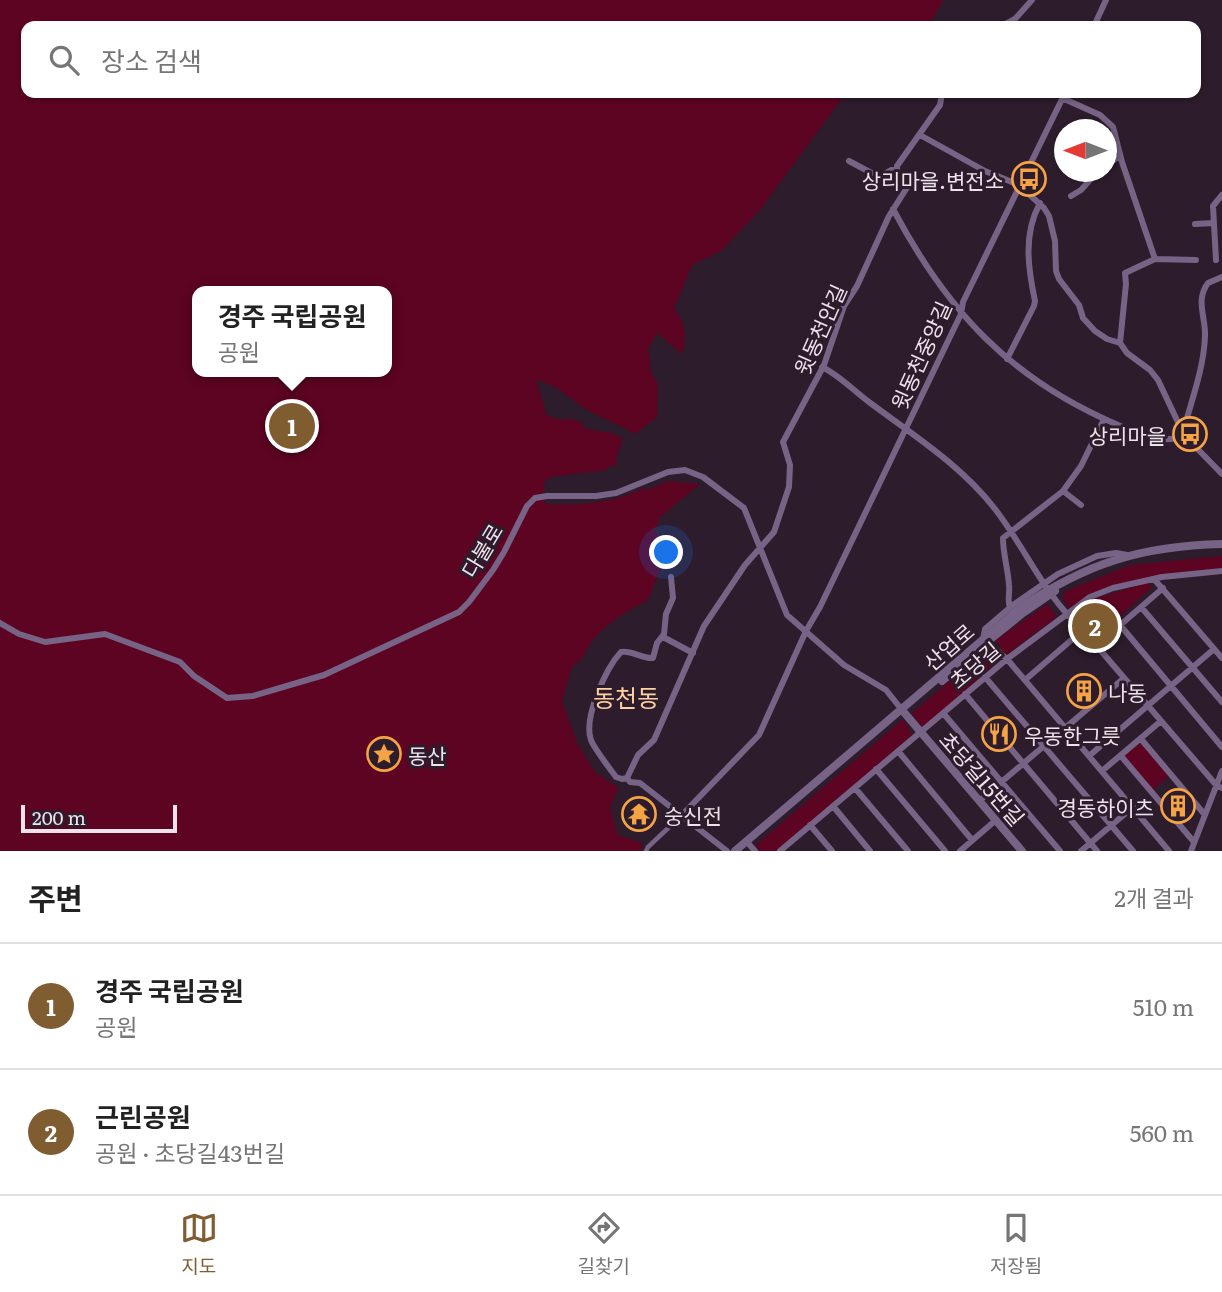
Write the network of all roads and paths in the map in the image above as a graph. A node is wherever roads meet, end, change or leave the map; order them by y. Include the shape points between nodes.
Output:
1 (1032, 0) edge
2 (1103, 1) edge
3 (1011, 21) edge
4 (1096, 21) edge
5 (941, 98) edge
6 (1062, 98) edge
7 (1069, 98) edge
8 (920, 135) junction
9 (1120, 156) junction
10 (1117, 158) edge
11 (849, 161) dead end
12 (897, 170) junction
13 (1088, 182) edge
14 (1019, 185) junction
15 (1222, 195) edge
16 (1072, 196) dead end
17 (1040, 203) junction
18 (893, 209) junction
19 (1214, 223) junction
20 (1195, 224) dead end
21 (1155, 259) junction
22 (1196, 260) dead end
23 (1216, 260) dead end
24 (1222, 277) edge
25 (961, 314) junction
26 (1120, 343) junction
27 (1007, 359) junction
28 (822, 367) junction
29 (1104, 419) junction
30 (905, 428) junction
31 (1183, 434) junction
32 (1222, 474) edge
33 (1063, 491) junction
34 (1081, 505) dead end
35 (1011, 532) junction
36 (1222, 546) edge
37 (761, 547) junction
38 (1222, 571) edge
39 (671, 577) dead end
40 (1154, 579) junction
41 (1163, 588) junction
42 (1047, 589) junction
43 (1141, 607) junction
44 (1010, 608) junction
45 (1065, 614) junction
46 (0, 623) edge
47 (1120, 625) junction
48 (1083, 630) junction
49 (806, 631) junction
50 (663, 637) junction
51 (985, 641) junction
52 (1096, 646) junction
53 (1214, 649) junction
54 (693, 653) junction
55 (1222, 658) edge
56 (1007, 659) junction
57 (1192, 667) junction
58 (985, 677) junction
59 (1124, 678) junction
60 (1025, 680) junction
61 (1170, 686) junction
62 (965, 694) junction
63 (1222, 702) edge
64 (1148, 706) junction
65 (904, 712) junction
66 (943, 713) junction
67 (1161, 722) junction
68 (1065, 727) junction
69 (920, 731) junction
70 (1141, 738) junction
71 (1044, 746) junction
72 (1222, 747) edge
73 (898, 751) junction
74 (1089, 756) junction
75 (1121, 756) junction
76 (1023, 763) junction
77 (876, 769) junction
78 (1102, 771) junction
79 (1222, 771) edge
80 (627, 778) junction
81 (1002, 782) junction
82 (1219, 787) edge
83 (855, 788) junction
84 (979, 801) junction
85 (833, 806) junction
86 (1133, 807) junction
87 (1205, 815) junction
88 (681, 816) junction
89 (996, 820) junction
90 (810, 825) junction
91 (1112, 825) junction
92 (972, 840) junction
93 (1194, 842) junction
94 (1091, 843) junction
95 (788, 844) junction
96 (720, 845) junction
97 (749, 847) edge
98 (1019, 850) edge
99 (646, 851) edge
100 (713, 851) edge
101 (727, 851) edge
102 (735, 851) edge
103 (780, 851) edge
104 (794, 851) edge
105 (832, 851) edge
106 (870, 851) edge
107 (908, 851) edge
108 (945, 851) edge
109 (960, 851) edge
110 (1060, 851) edge
111 (1081, 851) edge
112 (1097, 851) edge
113 (1133, 851) edge
114 (1170, 851) edge
115 (1191, 851) edge

1 - 3 street
2 - 4 street
5 - 8 street
6 - 14 street, 윗동천중앙길
7 - 9 street via 1114,127
8 - 12 street
8 - 14 street
9 - 10 street
9 - 21 street
11 - 12 street via 875,177
12 - 18 street, 윗동천안길 via 908,186
13 - 16 street
14 - 17 street
14 - 25 street, 윗동천중앙길
15 - 19 street via 1213,206
17 - 26 street via 1049,216 1059,279 1088,326
17 - 27 street via 1028,244 1034,306
18 - 25 street
18 - 28 street, 윗동천안길 via 844,306
19 - 20 street
19 - 23 street
21 - 22 street
21 - 26 street via 1125,272
24 - 31 street via 1208,284 1201,299 1204,347
25 - 27 street
25 - 30 street, 윗동천중앙길
26 - 31 street via 1158,380
27 - 29 street via 1073,404
28 - 30 street
28 - 37 street, 윗동천안길 via 783,442 790,464 789,487 774,532
29 - 31 street via 1165,440
29 - 33 street
30 - 35 street via 967,478
30 - 49 street, 윗동천중앙길
31 - 32 street
33 - 34 street
33 - 35 street
35 - 42 street
35 - 44 street via 1003,540
36 - 42 street, 산업로 via 1121,562
36 - 42 street, 산업로 via 1158,548 1127,555
37 - 46 street, 다불로 via 744,508 703,477 685,470 616,493 535,498 493,569 459,612 324,675 253,696 227,698 180,662 105,634 45,642
37 - 49 street, 다불로 via 787,615
37 - 54 street, 윗동천안길 via 705,626
38 - 40 street, 초당길
39 - 50 street via 673,598
40 - 41 street
40 - 45 street, 초당길 via 1090,597
41 - 43 street
41 - 53 street
42 - 44 street
42 - 45 street
42 - 51 street, 산업로
43 - 47 street
43 - 57 street
44 - 51 street via 985,629
45 - 48 street
45 - 56 street, 초당길
47 - 52 street
47 - 61 street
48 - 52 street
48 - 60 street
49 - 65 street, 다불로 via 844,665 886,690
49 - 88 street, 윗동천중앙길 via 759,735
50 - 54 street
50 - 80 street via 652,659 627,651 618,655 592,709 592,741 616,777
51 - 56 street
51 - 65 street, 산업로
52 - 59 street
53 - 55 street
53 - 57 street
54 - 80 street, 윗동천안길 via 654,740 638,755
56 - 58 street, 초당길
56 - 60 street
57 - 61 street
57 - 63 street
58 - 62 street, 초당길
58 - 71 street
59 - 64 street
59 - 68 street
60 - 68 street
61 - 64 street
61 - 72 street
62 - 66 street, 초당길
62 - 76 street
64 - 67 street
64 - 74 street
65 - 69 street, 초당길15번길
65 - 97 street, 산업로
66 - 69 street, 초당길
66 - 81 street
67 - 70 street
67 - 82 street
68 - 71 street
68 - 74 street
69 - 73 street, 초당길
69 - 84 street, 초당길15번길
70 - 75 street
70 - 87 street
71 - 76 street
71 - 91 street
73 - 77 street, 초당길
73 - 92 street
74 - 78 street
75 - 78 street
75 - 93 street
76 - 81 street
76 - 94 street
77 - 83 street, 초당길
77 - 108 street
78 - 86 street
79 - 82 street
80 - 88 street
81 - 84 street
81 - 110 street
82 - 87 street
83 - 85 street, 초당길
83 - 107 street
84 - 89 street, 초당길15번길
85 - 90 street, 초당길
85 - 106 street
86 - 91 street
86 - 114 street
87 - 93 street
88 - 96 street
88 - 99 street
89 - 92 street
89 - 98 street, 초당길15번길
90 - 95 street, 초당길
90 - 105 street
91 - 94 street
91 - 113 street
92 - 109 street
93 - 115 street
94 - 111 street
94 - 112 street
95 - 103 street, 초당길
95 - 104 street
96 - 100 street
96 - 101 street
97 - 102 street, 산업로

